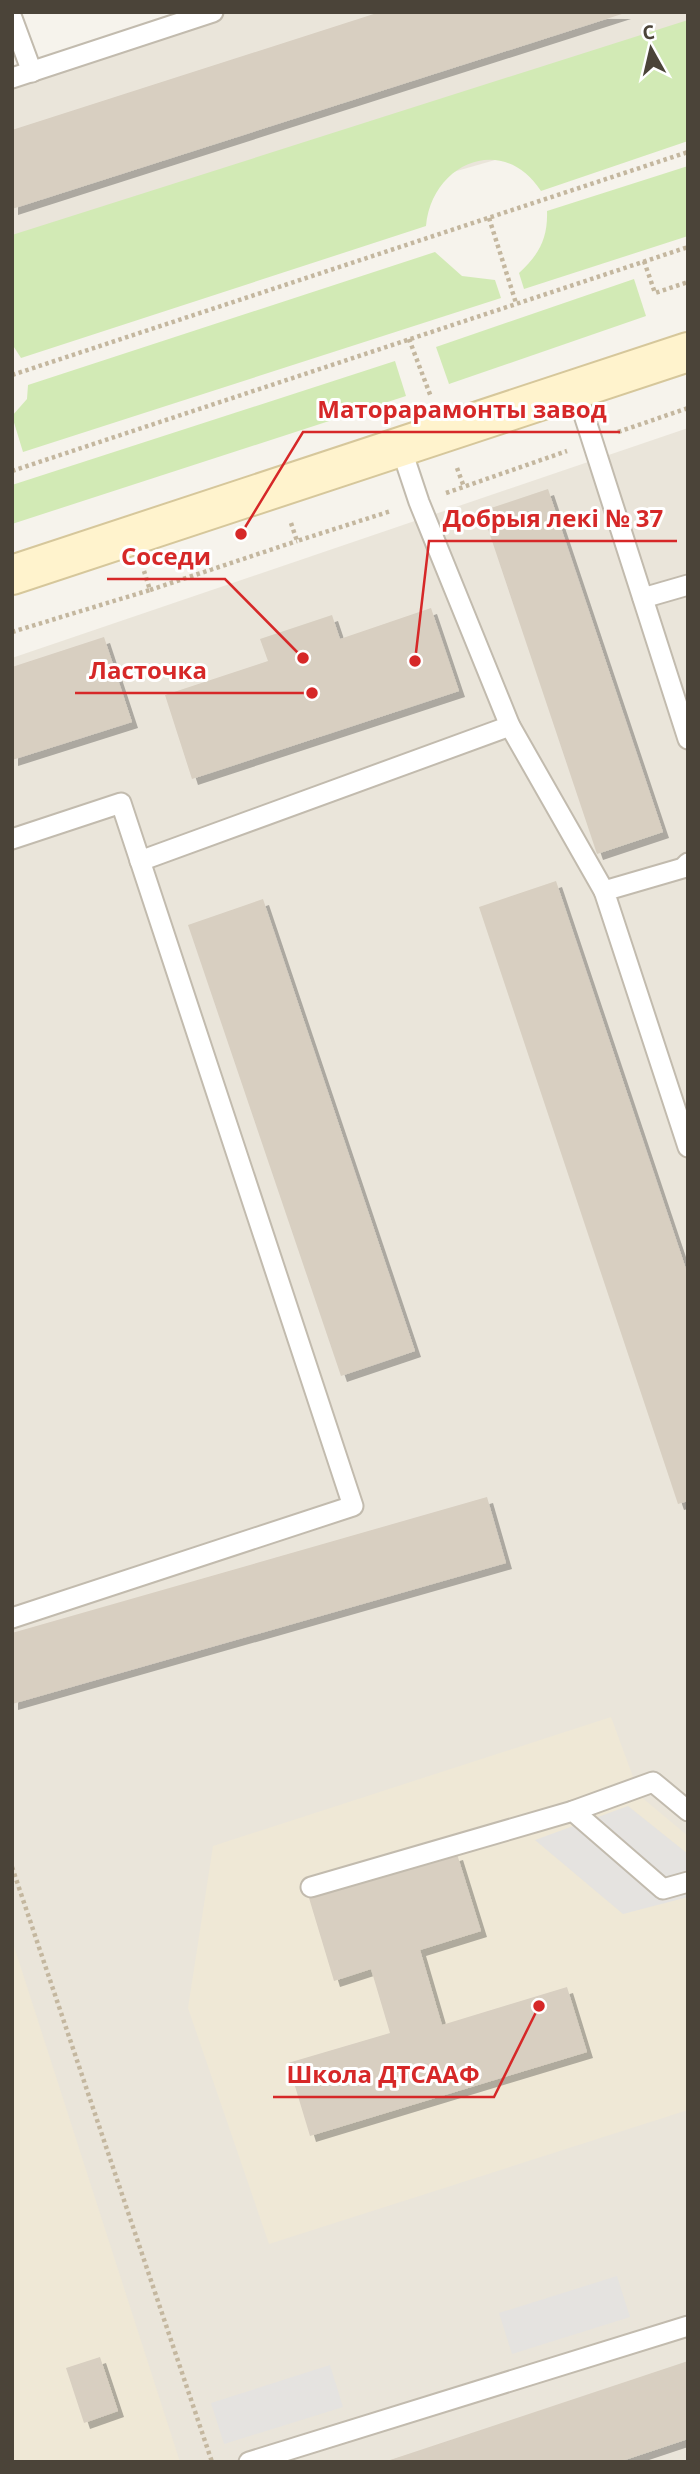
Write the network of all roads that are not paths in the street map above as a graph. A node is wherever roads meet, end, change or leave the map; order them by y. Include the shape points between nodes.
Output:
1 (213, 12) edge
2 (12, 18) edge
3 (33, 72) junction
4 (12, 78) edge
5 (688, 352) edge
6 (576, 390) junction
7 (401, 448) junction
8 (12, 575) edge
9 (688, 585) edge
10 (643, 598) junction
11 (510, 726) junction
12 (688, 738) edge
13 (12, 839) edge
14 (140, 861) junction
15 (688, 863) edge
16 (604, 891) junction
17 (688, 1147) edge
18 (12, 1618) edge
19 (573, 1811) junction
20 (688, 1811) edge
21 (688, 1882) edge
22 (311, 1887) dead end
23 (688, 2326) edge
24 (249, 2462) edge

1 - 3 lane
2 - 3 lane
3 - 4 lane
5 - 6 main road
6 - 7 main road
6 - 10 lane
7 - 8 main road
7 - 11 lane
9 - 10 lane
10 - 12 lane
11 - 14 lane
11 - 16 lane
13 - 14 lane via 121,803
14 - 18 lane via 353,1506
15 - 16 lane
16 - 17 lane
19 - 20 lane via 653,1782
19 - 21 lane via 663,1889
19 - 22 lane
23 - 24 lane

